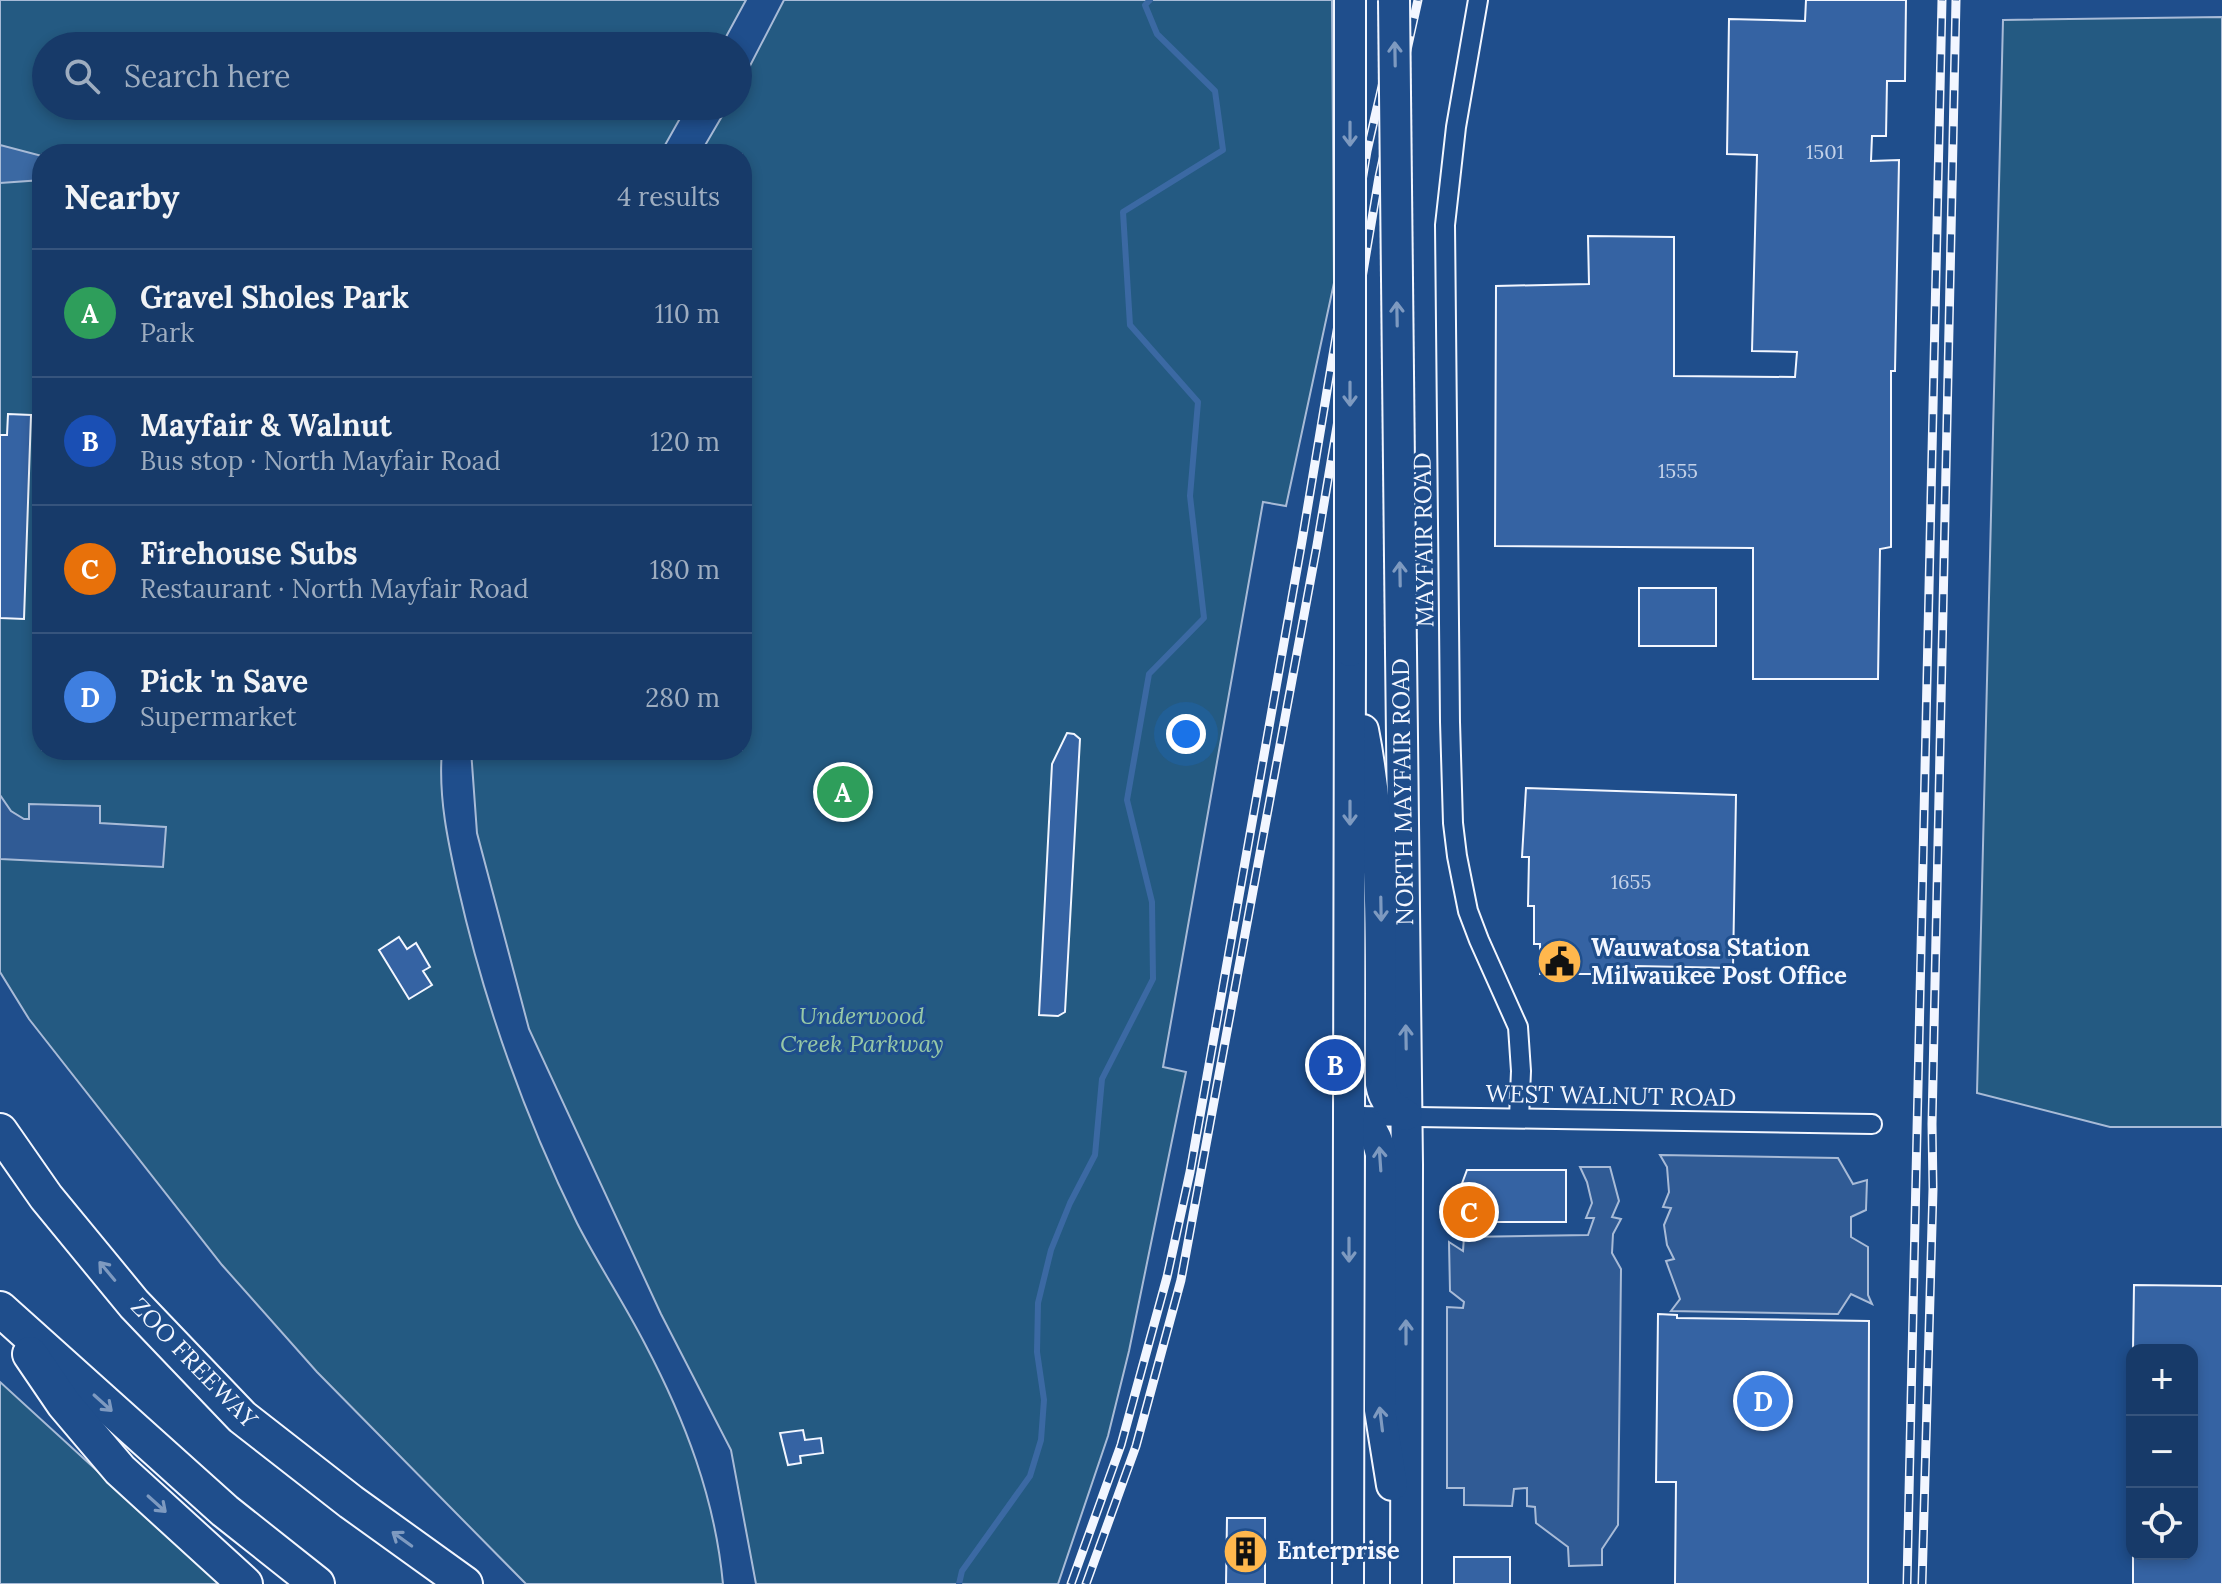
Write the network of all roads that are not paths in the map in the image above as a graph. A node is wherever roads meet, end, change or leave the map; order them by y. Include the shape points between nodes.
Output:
1 (1350, 0) edge
2 (1394, 0) edge
3 (1478, 0) edge
4 (1350, 658) junction
5 (1406, 1115) junction
6 (1349, 1116) junction
7 (1519, 1118) junction
8 (1872, 1124) dead end
9 (0, 1131) edge
10 (1, 1311) edge
11 (1406, 1550) junction
12 (245, 1584) edge
13 (317, 1584) edge
14 (465, 1584) edge
15 (1348, 1584) edge
16 (1406, 1584) edge

1 -> 4 main road, bridge
5 -> 2 main road, NORTH MAYFAIR ROAD, bridge
3 - 7 street, MAYFAIR ROAD via 1457,114 1445,225 1453,809 1468,911 1518,1027
4 -> 5 main road via 1378,826 1381,1084 1383,1097
4 -> 6 main road
5 - 6 street, WEST WALNUT ROAD
5 - 7 street, WEST WALNUT ROAD
11 -> 5 main road, NORTH MAYFAIR ROAD
11 -> 6 main road via 1380,1410 1381,1154 1370,1127
6 -> 15 main road
7 - 8 street, WEST WALNUT ROAD
14 -> 9 highway, ZOO FREEWAY via 242,1417 134,1304 46,1197
10 -> 12 highway via 64,1404 120,1470
10 -> 13 highway via 225,1511
11 - 16 main road, NORTH MAYFAIR ROAD

